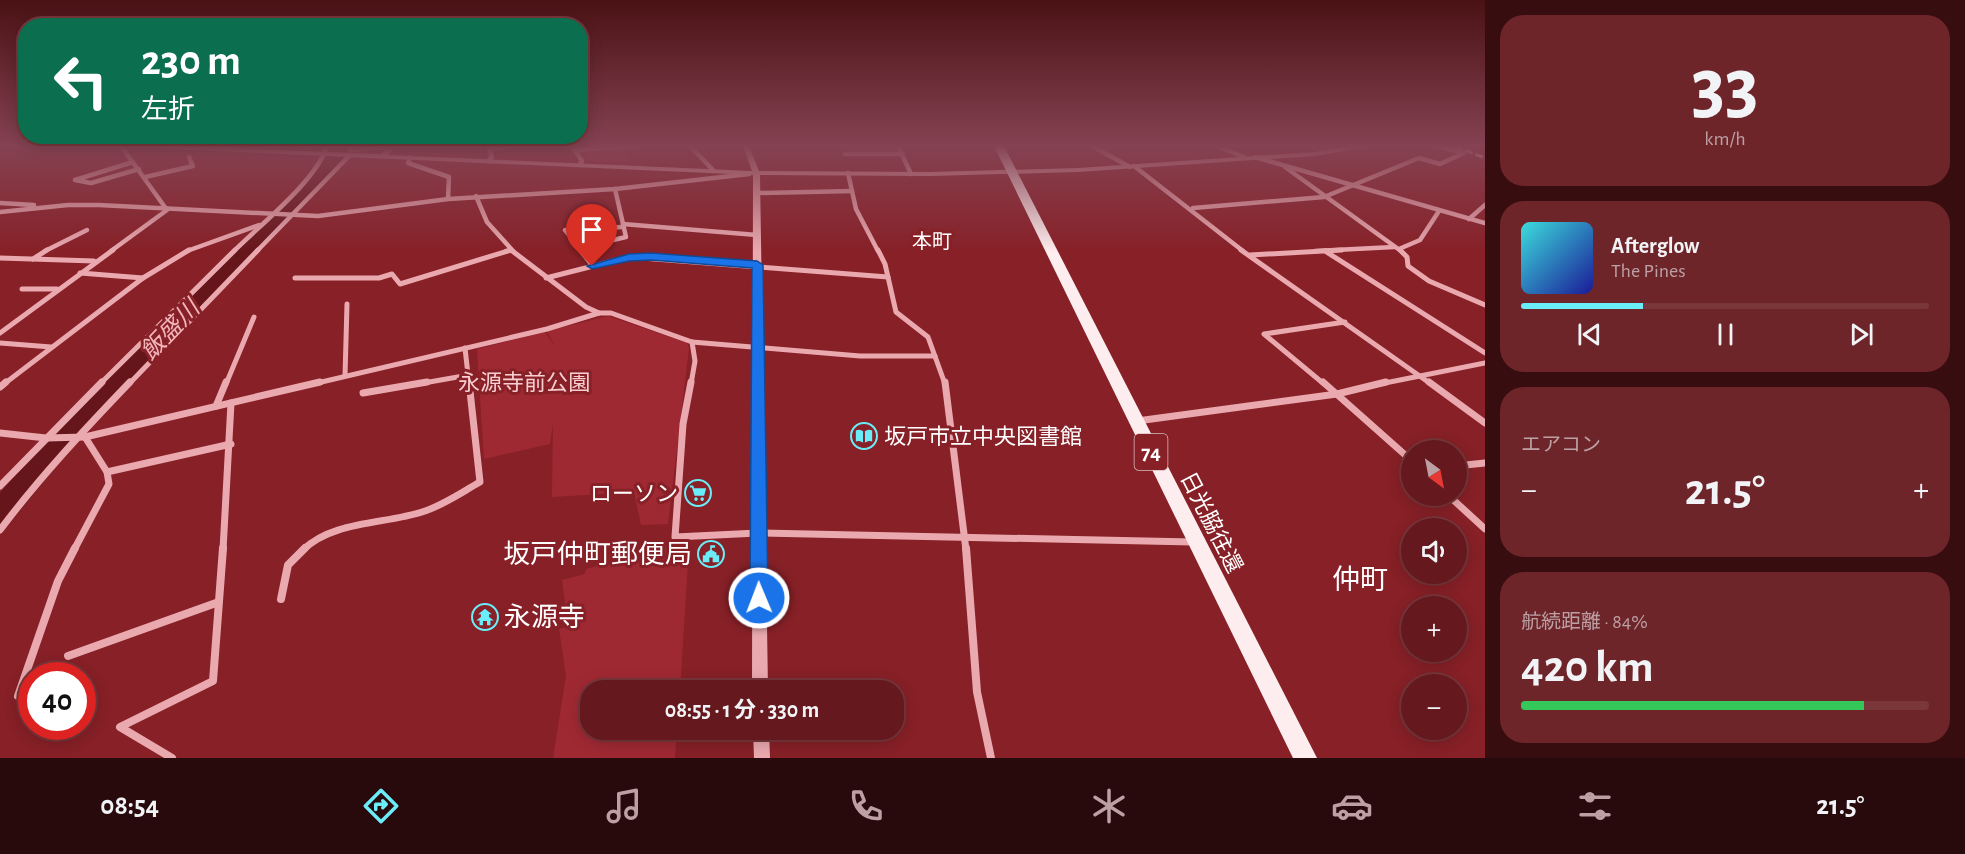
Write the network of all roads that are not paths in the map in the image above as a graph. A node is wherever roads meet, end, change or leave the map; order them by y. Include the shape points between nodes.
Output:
1 (148, 181) edge
2 (305, 181) edge
3 (323, 181) edge
4 (449, 181) edge
5 (684, 181) edge
6 (757, 181) edge
7 (850, 181) edge
8 (1018, 181) edge
9 (1154, 181) edge
10 (1304, 181) edge
11 (1338, 181) edge
12 (1360, 181) edge
13 (1351, 185) junction
14 (615, 189) junction
15 (852, 191) junction
16 (758, 193) junction
17 (476, 196) junction
18 (1324, 197) junction
19 (448, 199) junction
20 (0, 203) edge
21 (1485, 205) edge
22 (166, 207) junction
23 (33, 208) junction
24 (1192, 208) junction
25 (1439, 211) junction
26 (0, 212) edge
27 (272, 215) junction
28 (291, 216) junction
29 (1469, 219) junction
30 (1485, 223) edge
31 (261, 225) junction
32 (622, 226) junction
33 (87, 230) dead end
34 (757, 235) junction
35 (578, 248) junction
36 (1396, 248) junction
37 (511, 250) junction
38 (1325, 251) junction
39 (1250, 255) junction
40 (0, 258) edge
41 (32, 259) junction
42 (95, 261) junction
43 (757, 265) junction
44 (592, 266) junction
45 (80, 273) junction
46 (888, 277) junction
47 (143, 278) junction
48 (546, 278) junction
49 (296, 279) dead end
50 (57, 289) junction
51 (22, 290) dead end
52 (347, 304) dead end
53 (1485, 305) edge
54 (599, 313) junction
55 (254, 317) dead end
56 (1345, 322) junction
57 (0, 333) edge
58 (692, 342) junction
59 (0, 344) edge
60 (52, 348) junction
61 (465, 348) junction
62 (758, 349) junction
63 (1485, 353) edge
64 (935, 356) junction
65 (1485, 363) edge
66 (1420, 374) junction
67 (469, 375) junction
68 (345, 376) junction
69 (0, 387) edge
70 (363, 393) dead end
71 (1337, 394) junction
72 (231, 403) junction
73 (216, 406) junction
74 (1136, 421) junction
75 (1485, 423) edge
76 (0, 433) edge
77 (81, 437) junction
78 (46, 438) junction
79 (231, 444) junction
80 (1401, 451) edge
81 (1485, 463) edge
82 (1467, 465) edge
83 (107, 472) junction
84 (0, 486) edge
85 (1460, 506) edge
86 (1485, 529) edge
87 (0, 530) edge
88 (758, 533) junction
89 (965, 536) junction
90 (1197, 542) junction
91 (281, 599) dead end
92 (216, 603) junction
93 (68, 656) dead end
94 (30, 662) edge
95 (760, 680) edge
96 (761, 740) edge
97 (172, 758) edge
98 (762, 758) edge
99 (991, 758) edge
100 (1305, 758) edge

1 - 22 street
2 - 27 street
3 - 28 street
4 - 19 street
5 - 14 street
6 - 16 street
7 - 15 street
8 - 74 main road, 日光脇往還 / 74
9 - 24 street
10 - 18 street
11 - 13 street
12 - 13 street
13 - 18 street
13 - 25 street
14 - 17 street
14 - 32 street
15 - 16 street
15 - 46 street via 856,209
16 - 34 street
17 - 19 street
17 - 37 street via 487,222
18 - 24 street
18 - 36 street
19 - 28 street
20 - 23 street via 36,205
21 - 29 street
22 - 23 street
22 - 27 street
22 - 42 street
23 - 26 street
24 - 39 street
25 - 29 street
25 - 36 street via 1421,240 1414,246
27 - 28 street
27 - 31 street
28 - 77 street
29 - 30 street
31 - 47 street via 194,248
31 - 78 street
32 - 34 street
32 - 35 street via 626,237
32 - 35 street via 564,230
33 - 41 street
34 - 43 street
35 - 44 street
36 - 38 street
36 - 53 street via 1418,275
37 - 48 street
37 - 49 street via 400,284 392,274 379,278
38 - 39 street
38 - 63 street
39 - 56 street
40 - 41 street
41 - 42 street
42 - 45 street
43 - 44 street via 651,256
43 - 46 street
43 - 62 street
44 - 48 street
45 - 47 street
45 - 50 street
46 - 64 street via 896,312 928,338
47 - 60 street
48 - 54 street
50 - 51 street
50 - 57 street
52 - 68 street
54 - 58 street via 622,316
54 - 61 street
55 - 73 street
56 - 66 street
56 - 71 street via 1264,334
58 - 62 street
58 - 88 street via 695,361 683,424 675,537
59 - 60 street
60 - 69 street
61 - 67 street
61 - 68 street
62 - 64 street
62 - 88 street
64 - 89 street via 944,377
65 - 66 street
66 - 71 street
66 - 75 street
67 - 70 street
67 - 91 street via 480,482 424,512 341,530 310,543 288,565
68 - 72 street
71 - 74 street
71 - 80 street
72 - 73 street
72 - 79 street
73 - 77 street
74 - 90 main road, 日光脇往還 / 74
76 - 78 street
77 - 78 street
77 - 83 street
77 - 87 street via 27,494
78 - 84 street
79 - 83 street
79 - 92 street
81 - 82 street
83 - 94 street via 109,484 58,581
85 - 86 street
88 - 89 street
88 - 95 street
89 - 90 street
89 - 99 street via 977,692
90 - 100 main road, 日光脇往還 / 74
92 - 93 street
92 - 97 street via 213,681 120,727
96 - 98 street

